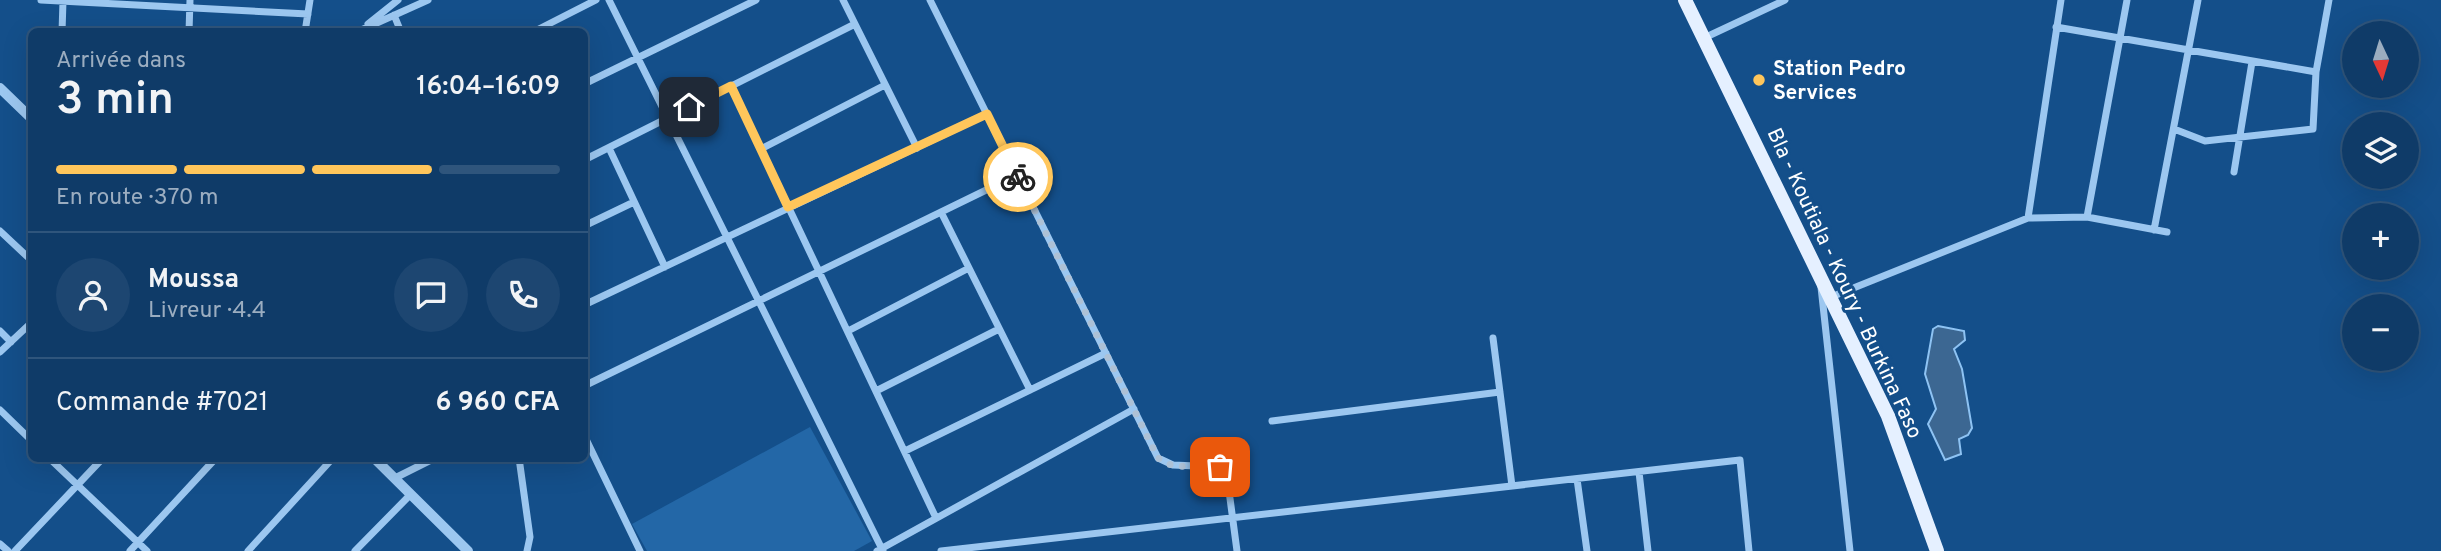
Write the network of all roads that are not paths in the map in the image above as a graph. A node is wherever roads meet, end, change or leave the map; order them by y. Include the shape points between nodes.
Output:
1 (41, 0) edge
2 (310, 0) edge
3 (398, 0) edge
4 (428, 0) edge
5 (596, 0) edge
6 (609, 0) edge
7 (756, 0) edge
8 (843, 0) edge
9 (930, 0) edge
10 (1685, 0) edge
11 (1785, 0) edge
12 (2061, 0) edge
13 (2127, 0) edge
14 (2198, 0) edge
15 (2329, 0) edge
16 (63, 2) edge
17 (190, 4) edge
18 (308, 13) junction
19 (394, 15) junction
20 (855, 24) junction
21 (2056, 27) junction
22 (62, 28) edge
23 (189, 28) edge
24 (306, 28) edge
25 (362, 28) edge
26 (365, 28) edge
27 (399, 28) edge
28 (541, 28) edge
29 (1704, 38) junction
30 (2120, 38) junction
31 (2190, 52) junction
32 (638, 58) junction
33 (2252, 62) junction
34 (2316, 72) junction
35 (588, 82) edge
36 (886, 85) junction
37 (731, 86) junction
38 (0, 88) edge
39 (987, 114) junction
40 (28, 115) edge
41 (667, 118) junction
42 (2174, 130) junction
43 (2238, 136) junction
44 (610, 148) junction
45 (917, 148) junction
46 (761, 149) junction
47 (588, 158) edge
48 (2234, 172) dead end
49 (1017, 175) junction
50 (634, 202) junction
51 (788, 207) junction
52 (941, 212) junction
53 (2087, 217) junction
54 (2028, 218) junction
55 (588, 224) edge
56 (2154, 230) junction
57 (0, 231) edge
58 (2167, 232) dead end
59 (727, 237) junction
60 (28, 257) edge
61 (665, 267) junction
62 (969, 268) junction
63 (819, 272) junction
64 (1819, 273) junction
65 (1831, 297) junction
66 (759, 301) junction
67 (588, 303) edge
68 (28, 326) edge
69 (999, 329) junction
70 (0, 331) edge
71 (848, 331) junction
72 (1493, 338) dead end
73 (11, 342) junction
74 (0, 352) edge
75 (1106, 353) junction
76 (588, 384) edge
77 (1030, 390) junction
78 (876, 391) junction
79 (1500, 393) junction
80 (1134, 409) junction
81 (0, 410) edge
82 (1272, 421) dead end
83 (28, 437) edge
84 (588, 443) edge
85 (905, 451) junction
86 (53, 462) edge
87 (99, 462) edge
88 (212, 462) edge
89 (329, 462) edge
90 (378, 462) edge
91 (427, 462) edge
92 (520, 462) edge
93 (1639, 471) junction
94 (395, 478) junction
95 (1577, 479) junction
96 (77, 486) junction
97 (1511, 486) junction
98 (411, 494) junction
99 (936, 518) junction
100 (1233, 518) junction
101 (138, 543) junction
102 (0, 544) edge
103 (463, 549) edge
104 (881, 550) edge
105 (8, 551) edge
106 (15, 551) edge
107 (130, 551) edge
108 (147, 551) edge
109 (248, 551) edge
110 (355, 551) edge
111 (527, 551) edge
112 (640, 551) edge
113 (941, 551) edge
114 (1237, 551) edge
115 (1587, 551) edge
116 (1648, 551) edge
117 (1749, 551) edge
118 (1850, 551) edge
119 (1937, 551) edge

1 - 16 street
2 - 18 street
3 - 25 street
4 - 19 street
5 - 28 street
6 - 32 street
7 - 32 street
8 - 20 street
9 - 39 street
10 - 29 main road, Bla - Koutiala - Koury - Burkina Faso
11 - 29 street
12 - 21 street
13 - 30 street
14 - 31 street
15 - 34 street
16 - 17 street
16 - 22 street
17 - 18 street
17 - 23 street
18 - 24 street
19 - 26 street
19 - 27 street
20 - 36 street
20 - 37 street
21 - 30 street
21 - 54 street
29 - 64 main road, Bla - Koutiala - Koury - Burkina Faso
30 - 31 street
30 - 53 street
31 - 33 street
31 - 42 street
32 - 35 street
32 - 41 street
33 - 34 street
33 - 43 street
34 - 43 street via 2313,130
36 - 45 street
36 - 46 street
37 - 41 street
37 - 46 street
38 - 40 street
39 - 45 street
39 - 49 street
41 - 44 street
41 - 59 street
42 - 43 street via 2205,141
42 - 56 street
43 - 48 street
44 - 47 street
44 - 50 street
45 - 51 street
46 - 51 street
49 - 52 street
49 - 75 street
50 - 55 street
50 - 61 street
51 - 59 street
51 - 63 street
52 - 62 street
52 - 63 street
53 - 54 street
53 - 56 street
54 - 65 street
56 - 58 street
57 - 60 street
59 - 61 street
59 - 66 street
61 - 67 street
62 - 69 street
62 - 71 street
63 - 66 street
63 - 71 street
64 - 65 main road, Bla - Koutiala - Koury - Burkina Faso
64 - 118 street
65 - 119 main road, Bla - Koutiala - Koury - Burkina Faso via 1888,416
66 - 76 street
66 - 104 street
68 - 73 street
69 - 77 street
69 - 78 street
70 - 73 street
71 - 78 street
72 - 79 street
73 - 74 street
75 - 77 street
75 - 80 street
77 - 85 street
78 - 85 street
79 - 82 street
79 - 97 street
80 - 99 street
80 - 100 street via 1158,458 1173,466 1220,467 1227,476
81 - 83 street
84 - 112 street
85 - 99 street
86 - 96 street
87 - 96 street
88 - 101 street
89 - 109 street
90 - 94 street
91 - 94 street
92 - 111 street via 530,537
93 - 95 street
93 - 116 street
93 - 117 street via 1740,460
94 - 98 street
95 - 97 street
95 - 115 street
96 - 101 street
96 - 106 street
97 - 100 street
98 - 103 street
98 - 110 street
99 - 104 street
100 - 113 street
100 - 114 street
101 - 107 street
101 - 108 street
102 - 105 street

